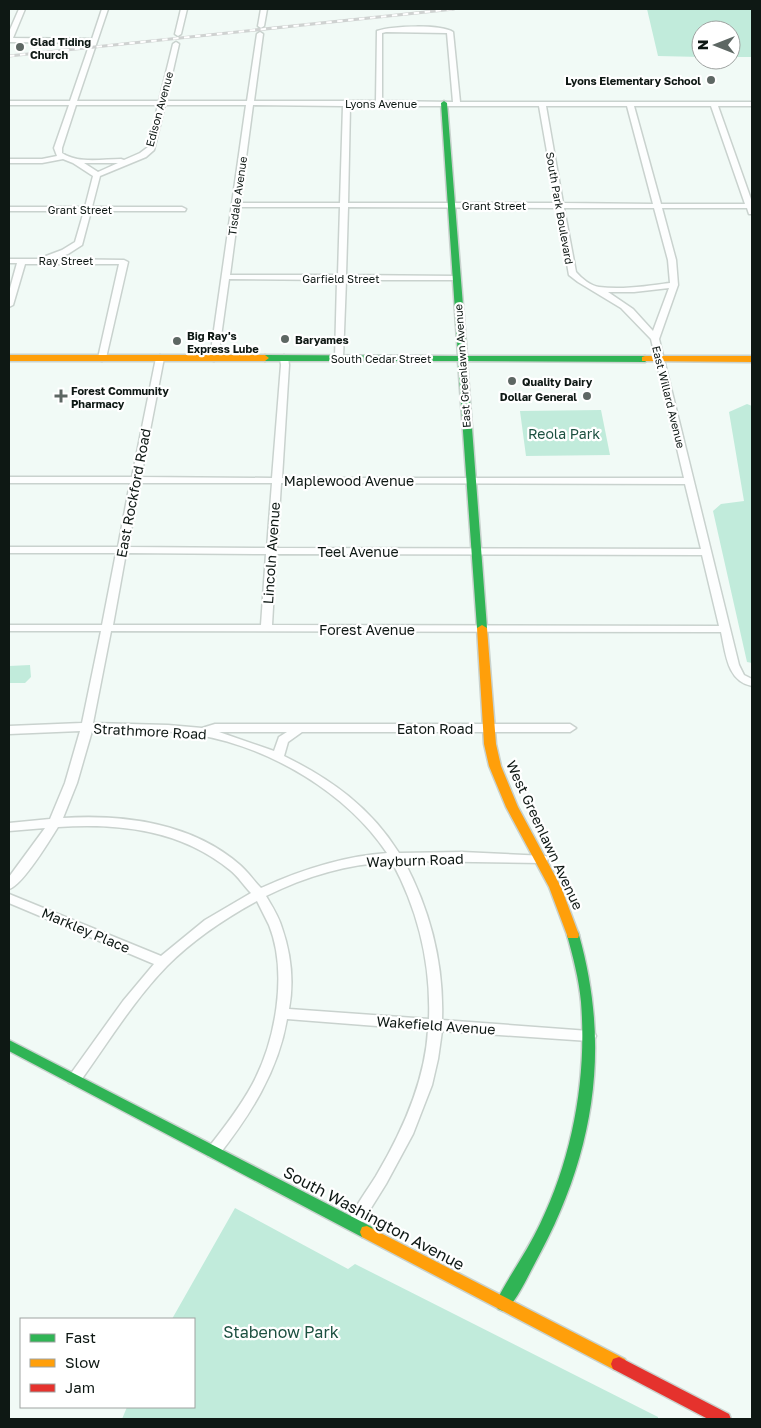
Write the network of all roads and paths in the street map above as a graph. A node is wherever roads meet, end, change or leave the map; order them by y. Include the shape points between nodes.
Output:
1 (22, 9) edge
2 (105, 9) edge
3 (184, 9) edge
4 (264, 9) edge
5 (261, 26) dead end
6 (178, 34) dead end
7 (260, 34) dead end
8 (9, 40) edge
9 (94, 40) junction
10 (176, 44) dead end
11 (9, 103) edge
12 (74, 103) junction
13 (162, 103) junction
14 (250, 103) junction
15 (348, 103) junction
16 (379, 103) junction
17 (444, 103) junction
18 (457, 103) junction
19 (542, 103) junction
20 (630, 104) junction
21 (714, 104) junction
22 (752, 104) edge
23 (63, 157) junction
24 (9, 161) edge
25 (76, 161) junction
26 (127, 161) junction
27 (97, 175) junction
28 (236, 205) junction
29 (343, 205) junction
30 (560, 205) junction
31 (451, 206) junction
32 (657, 206) junction
33 (752, 208) edge
34 (9, 209) edge
35 (88, 209) junction
36 (182, 209) dead end
37 (79, 243) junction
38 (9, 260) edge
39 (22, 260) junction
40 (42, 260) junction
41 (107, 260) junction
42 (226, 277) junction
43 (341, 278) junction
44 (456, 278) junction
45 (674, 285) junction
46 (596, 289) junction
47 (9, 305) edge
48 (655, 339) junction
49 (9, 358) edge
50 (102, 358) junction
51 (160, 358) junction
52 (214, 358) junction
53 (284, 358) junction
54 (338, 358) junction
55 (461, 359) junction
56 (660, 359) junction
57 (752, 359) edge
58 (9, 480) edge
59 (135, 480) junction
60 (276, 480) junction
61 (470, 481) junction
62 (690, 481) junction
63 (9, 550) edge
64 (121, 551) junction
65 (271, 551) junction
66 (476, 551) junction
67 (707, 552) junction
68 (9, 628) edge
69 (107, 628) junction
70 (266, 628) junction
71 (482, 629) junction
72 (726, 629) junction
73 (752, 684) edge
74 (87, 727) junction
75 (299, 728) junction
76 (488, 728) junction
77 (570, 728) dead end
78 (9, 730) edge
79 (199, 731) junction
80 (278, 757) junction
81 (55, 822) junction
82 (9, 827) edge
83 (397, 857) junction
84 (542, 859) junction
85 (9, 885) edge
86 (260, 893) junction
87 (9, 898) edge
88 (163, 962) junction
89 (283, 1014) junction
90 (435, 1025) junction
91 (589, 1036) junction
92 (9, 1045) edge
93 (74, 1079) junction
94 (213, 1152) junction
95 (353, 1225) junction
96 (503, 1304) junction
97 (724, 1419) edge

1 - 8 street
2 - 9 street
3 - 6 street
4 - 5 street
7 - 14 street, Tisdale Avenue
8 - 9 street
9 - 12 street
10 - 13 street, Edison Avenue
11 - 12 street, Lyons Avenue
12 - 13 street, Lyons Avenue
12 - 23 street via 58,148
13 - 14 street, Lyons Avenue
13 - 26 street, Edison Avenue via 151,148 144,155
14 - 15 street, Lyons Avenue
14 - 28 street, Tisdale Avenue
15 - 16 street, Lyons Avenue
15 - 29 street
16 - 17 street, Lyons Avenue
16 - 18 street via 380,30 450,32
17 - 18 street, Lyons Avenue
17 - 31 street, East Greenlawn Avenue
18 - 19 street, Lyons Avenue
19 - 20 street, Lyons Avenue
19 - 30 street, South Park Boulevard
20 - 21 street, Lyons Avenue
20 - 32 street, East Willard Avenue
21 - 22 street, Lyons Avenue
21 - 33 street
23 - 24 street
23 - 25 street
25 - 26 street
25 - 27 street
26 - 27 street, Edison Avenue
27 - 35 street
28 - 29 street, Grant Street
28 - 42 street, Tisdale Avenue
29 - 31 street, Grant Street
29 - 43 street
30 - 31 street, Grant Street
30 - 32 street, Grant Street
30 - 46 street, South Park Boulevard via 572,272 580,282
31 - 44 street, East Greenlawn Avenue
32 - 33 street, Grant Street
32 - 45 street, East Willard Avenue via 672,260
34 - 35 street, Grant Street
35 - 36 street, Grant Street
35 - 37 street
37 - 40 street
37 - 41 street via 86,251
38 - 39 street, Ray Street
39 - 40 street, Ray Street
39 - 47 street
40 - 41 street, Ray Street
41 - 50 street, Ray Street via 124,262
42 - 43 street, Garfield Street
42 - 52 street, Tisdale Avenue
43 - 44 street, Garfield Street
43 - 54 street
44 - 55 street, East Greenlawn Avenue
45 - 46 street via 634,290
45 - 48 street, East Willard Avenue
46 - 48 street, South Park Boulevard via 630,310
48 - 56 street, East Willard Avenue
49 - 50 street, South Cedar Street
50 - 51 street, South Cedar Street
51 - 52 street, South Cedar Street
51 - 59 street, East Rockford Road
52 - 53 street, South Cedar Street
53 - 54 street, South Cedar Street
53 - 60 street, Lincoln Avenue
54 - 55 street, South Cedar Street
55 - 56 street, South Cedar Street
55 - 61 street, East Greenlawn Avenue
56 - 57 street, South Cedar Street
56 - 62 street, East Willard Avenue
58 - 59 street, Maplewood Avenue
59 - 60 street, Maplewood Avenue
59 - 64 street, East Rockford Road
60 - 61 street, Maplewood Avenue
60 - 65 street, Lincoln Avenue
61 - 62 street, Maplewood Avenue
61 - 66 street, East Greenlawn Avenue
62 - 67 street, East Willard Avenue
63 - 64 street, Teel Avenue
64 - 65 street, Teel Avenue
64 - 69 street, East Rockford Road
65 - 66 street, Teel Avenue
65 - 70 street, Lincoln Avenue
66 - 67 street, Teel Avenue
66 - 71 street, East Greenlawn Avenue
67 - 72 street, East Willard Avenue
68 - 69 street, Forest Avenue
69 - 70 street, Forest Avenue
69 - 74 street, East Rockford Road
70 - 71 street, Forest Avenue
71 - 72 street, Forest Avenue
71 - 76 street, West Greenlawn Avenue
72 - 73 street, East Willard Avenue via 736,672
74 - 78 street, Strathmore Road
74 - 79 street, Strathmore Road
74 - 81 street, East Rockford Road via 71,784
75 - 76 street, Eaton Road
75 - 79 street, Eaton Road via 215,728
75 - 80 street via 283,740
76 - 77 street, Eaton Road
76 - 84 street, West Greenlawn Avenue via 498,778
79 - 80 street, Strathmore Road via 232,739
80 - 83 street, Strathmore Road via 349,802 378,831
81 - 82 street
81 - 85 street, East Rockford Road
81 - 86 street via 130,824 184,837 225,859 242,872
83 - 84 street, Wayburn Road
83 - 86 street, Wayburn Road via 323,870
83 - 90 street, Strathmore Road via 427,935 435,979
84 - 91 street, West Greenlawn Avenue via 565,909 578,950 587,997
86 - 88 street, Wayburn Road via 214,920
86 - 89 street via 280,935
87 - 88 street, Markley Place
88 - 93 street, Wayburn Road via 137,992
89 - 90 street, Wakefield Avenue
89 - 94 street via 263,1078
90 - 91 street, Wakefield Avenue
90 - 95 street, Strathmore Road via 428,1068 415,1112 400,1148
91 - 96 street, West Greenlawn Avenue via 585,1098 565,1180 540,1240
92 - 93 street, South Washington Avenue
93 - 94 street, South Washington Avenue
94 - 95 street, South Washington Avenue
95 - 96 street, South Washington Avenue
96 - 97 street, South Washington Avenue

